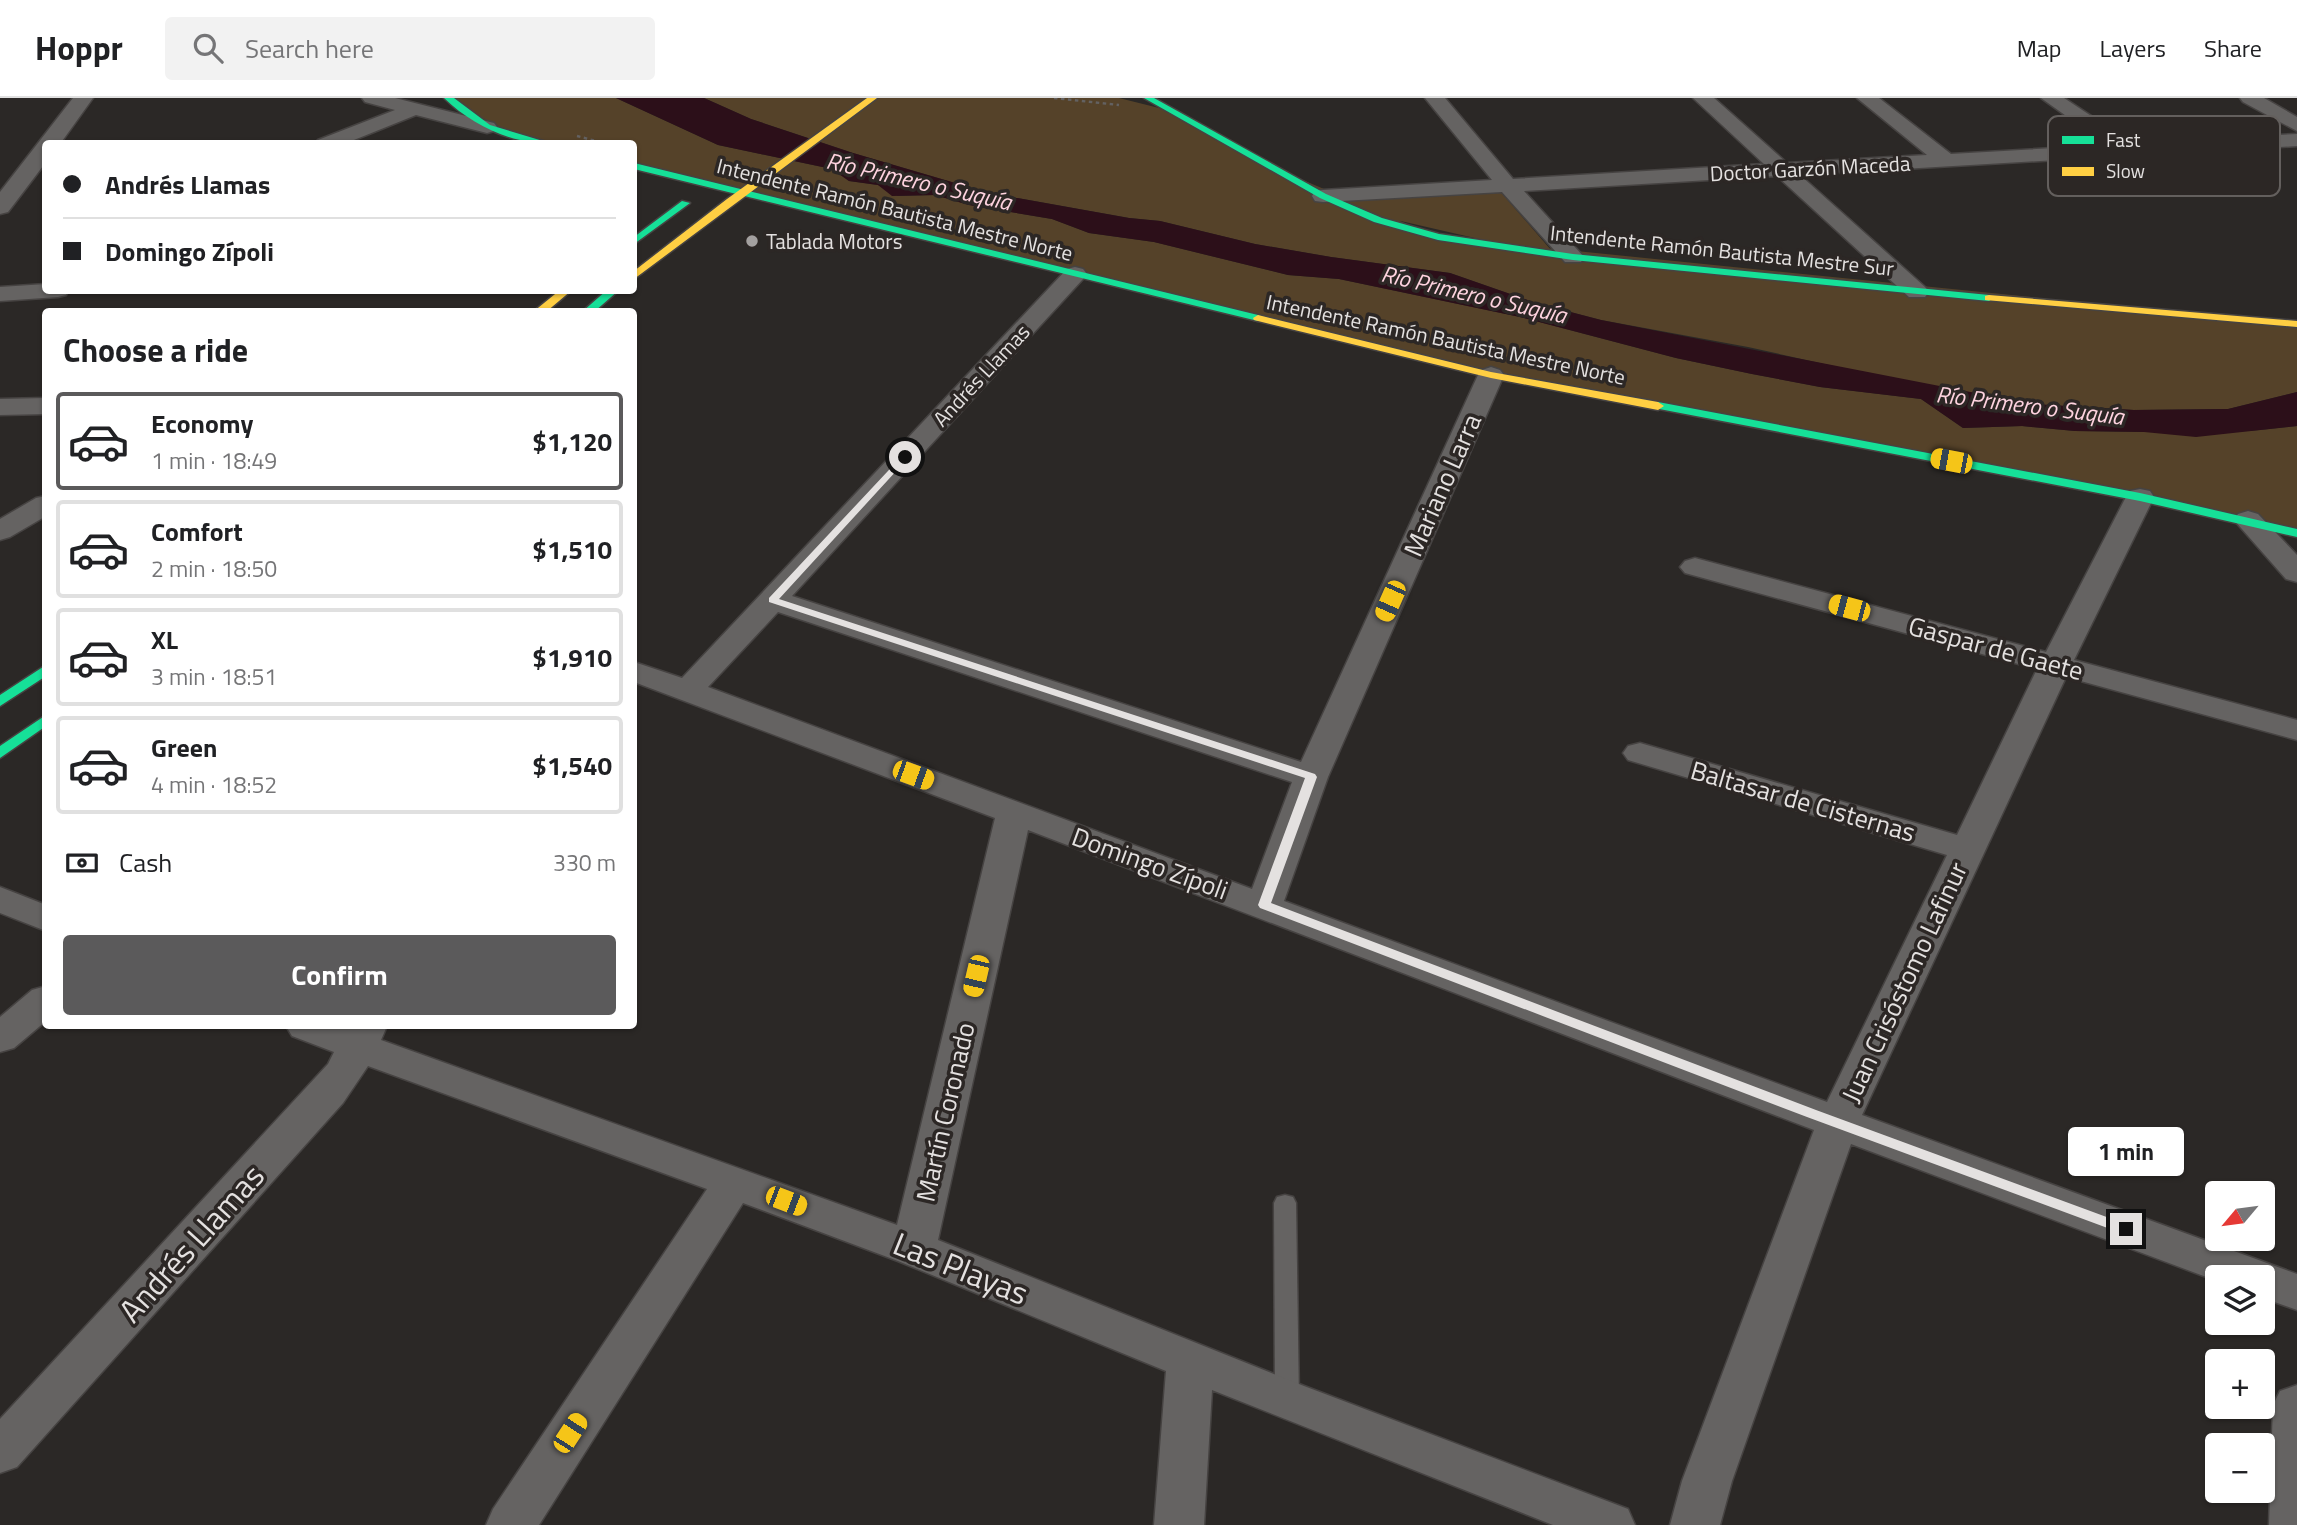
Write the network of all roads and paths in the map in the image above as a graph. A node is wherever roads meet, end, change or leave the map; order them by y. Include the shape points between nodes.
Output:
1 (83, 98) edge
2 (372, 98) edge
3 (448, 98) edge
4 (873, 98) edge
5 (1435, 98) edge
6 (1703, 98) edge
7 (1867, 98) edge
8 (2051, 98) edge
9 (2250, 98) edge
10 (1142, 100) edge
11 (414, 109) junction
12 (2077, 116) edge
13 (2297, 125) edge
14 (487, 127) junction
15 (51, 140) edge
16 (335, 140) edge
17 (534, 140) edge
18 (42, 151) edge
19 (2048, 155) edge
20 (1947, 161) junction
21 (637, 166) edge
22 (1783, 170) junction
23 (722, 177) junction
24 (1507, 185) junction
25 (742, 193) junction
26 (33, 194) dead end
27 (1323, 196) junction
28 (3, 200) edge
29 (637, 239) edge
30 (1573, 257) junction
31 (637, 274) edge
32 (1074, 274) junction
33 (42, 291) edge
34 (1917, 292) junction
35 (0, 293) edge
36 (562, 294) edge
37 (609, 294) edge
38 (543, 308) edge
39 (592, 308) edge
40 (2297, 324) edge
41 (1491, 374) junction
42 (42, 406) edge
43 (0, 407) edge
44 (2140, 497) junction
45 (42, 505) edge
46 (2248, 520) junction
47 (0, 531) edge
48 (2297, 533) edge
49 (1695, 566) dead end
50 (2297, 573) edge
51 (773, 600) junction
52 (2056, 664) junction
53 (42, 672) edge
54 (637, 672) edge
55 (687, 691) junction
56 (0, 702) edge
57 (42, 722) edge
58 (2297, 730) edge
59 (1640, 752) dead end
60 (0, 753) edge
61 (1311, 777) junction
62 (1014, 812) junction
63 (1966, 849) junction
64 (0, 899) edge
65 (1264, 905) junction
66 (42, 917) edge
67 (42, 1002) edge
68 (323, 1029) edge
69 (363, 1036) edge
70 (0, 1038) edge
71 (1838, 1124) junction
72 (734, 1181) junction
73 (1285, 1203) dead end
74 (914, 1249) junction
75 (2222, 1265) edge
76 (2275, 1284) edge
77 (2297, 1292) edge
78 (1190, 1360) junction
79 (1287, 1399) junction
80 (2297, 1405) edge
81 (0, 1452) edge
82 (511, 1525) edge
83 (1179, 1525) edge
84 (1610, 1525) edge
85 (1695, 1525) edge
86 (2294, 1525) edge

1 - 15 street
2 - 11 street
3 - 14 main road
4 - 25 main road
5 - 24 street
6 - 22 street
7 - 20 street
8 - 12 street
9 - 13 street
10 - 27 main road, Intendente Ramón Bautista Mestre Sur via 1171,111
11 - 14 street
11 - 16 street
14 - 17 main road
18 - 28 street
19 - 20 street, Doctor Garzón Maceda
20 - 22 street, Doctor Garzón Maceda
21 - 23 main road, Intendente Ramón Bautista Mestre Norte
22 - 24 street, Doctor Garzón Maceda
22 - 34 street
23 - 25 main road, Intendente Ramón Bautista Mestre Norte
23 - 29 main road
24 - 27 street, Doctor Garzón Maceda
24 - 30 street
25 - 31 main road
25 - 32 main road, Intendente Ramón Bautista Mestre Norte
26 - 28 street
27 - 30 main road, Intendente Ramón Bautista Mestre Sur via 1425,234
30 - 34 main road, Intendente Ramón Bautista Mestre Sur
32 - 41 main road, Intendente Ramón Bautista Mestre Norte
32 - 51 street, Andrés Llamas
33 - 35 street
34 - 40 main road, Intendente Ramón Bautista Mestre Sur
36 - 38 main road
37 - 39 main road
41 - 44 main road, Intendente Ramón Bautista Mestre Norte
41 - 61 street, Mariano Larra
42 - 43 street
44 - 46 main road, Intendente Ramón Bautista Mestre Norte
44 - 52 street, Juan Crisóstomo Lafinur
45 - 47 street
46 - 48 main road, Intendente Ramón Bautista Mestre Norte
46 - 50 street
49 - 52 street, Gaspar de Gaete
51 - 55 street, Andrés Llamas
51 - 61 street
52 - 58 street, Gaspar de Gaete
52 - 63 street, Juan Crisóstomo Lafinur
53 - 56 main road
54 - 55 street, Domingo Zípoli
55 - 62 street, Domingo Zípoli
57 - 60 main road
59 - 63 street, Baltasar de Cisternas
61 - 65 street, Mariano Larra
62 - 65 street, Domingo Zípoli
62 - 74 street, Martín Coronado
63 - 71 street, Juan Crisóstomo Lafinur
64 - 66 street
65 - 71 street, Domingo Zípoli
67 - 70 street
68 - 69 street, Las Playas
69 - 72 street, Las Playas
69 - 81 street, Andrés Llamas via 328,1093
71 - 75 street, Domingo Zípoli
71 - 85 street, Juan Crisóstomo Lafinur
72 - 74 street, Las Playas
72 - 82 street
73 - 79 lane
74 - 78 street, Las Playas
76 - 77 street
78 - 79 street, Las Playas
78 - 83 street
79 - 84 street, Las Playas
80 - 86 street

